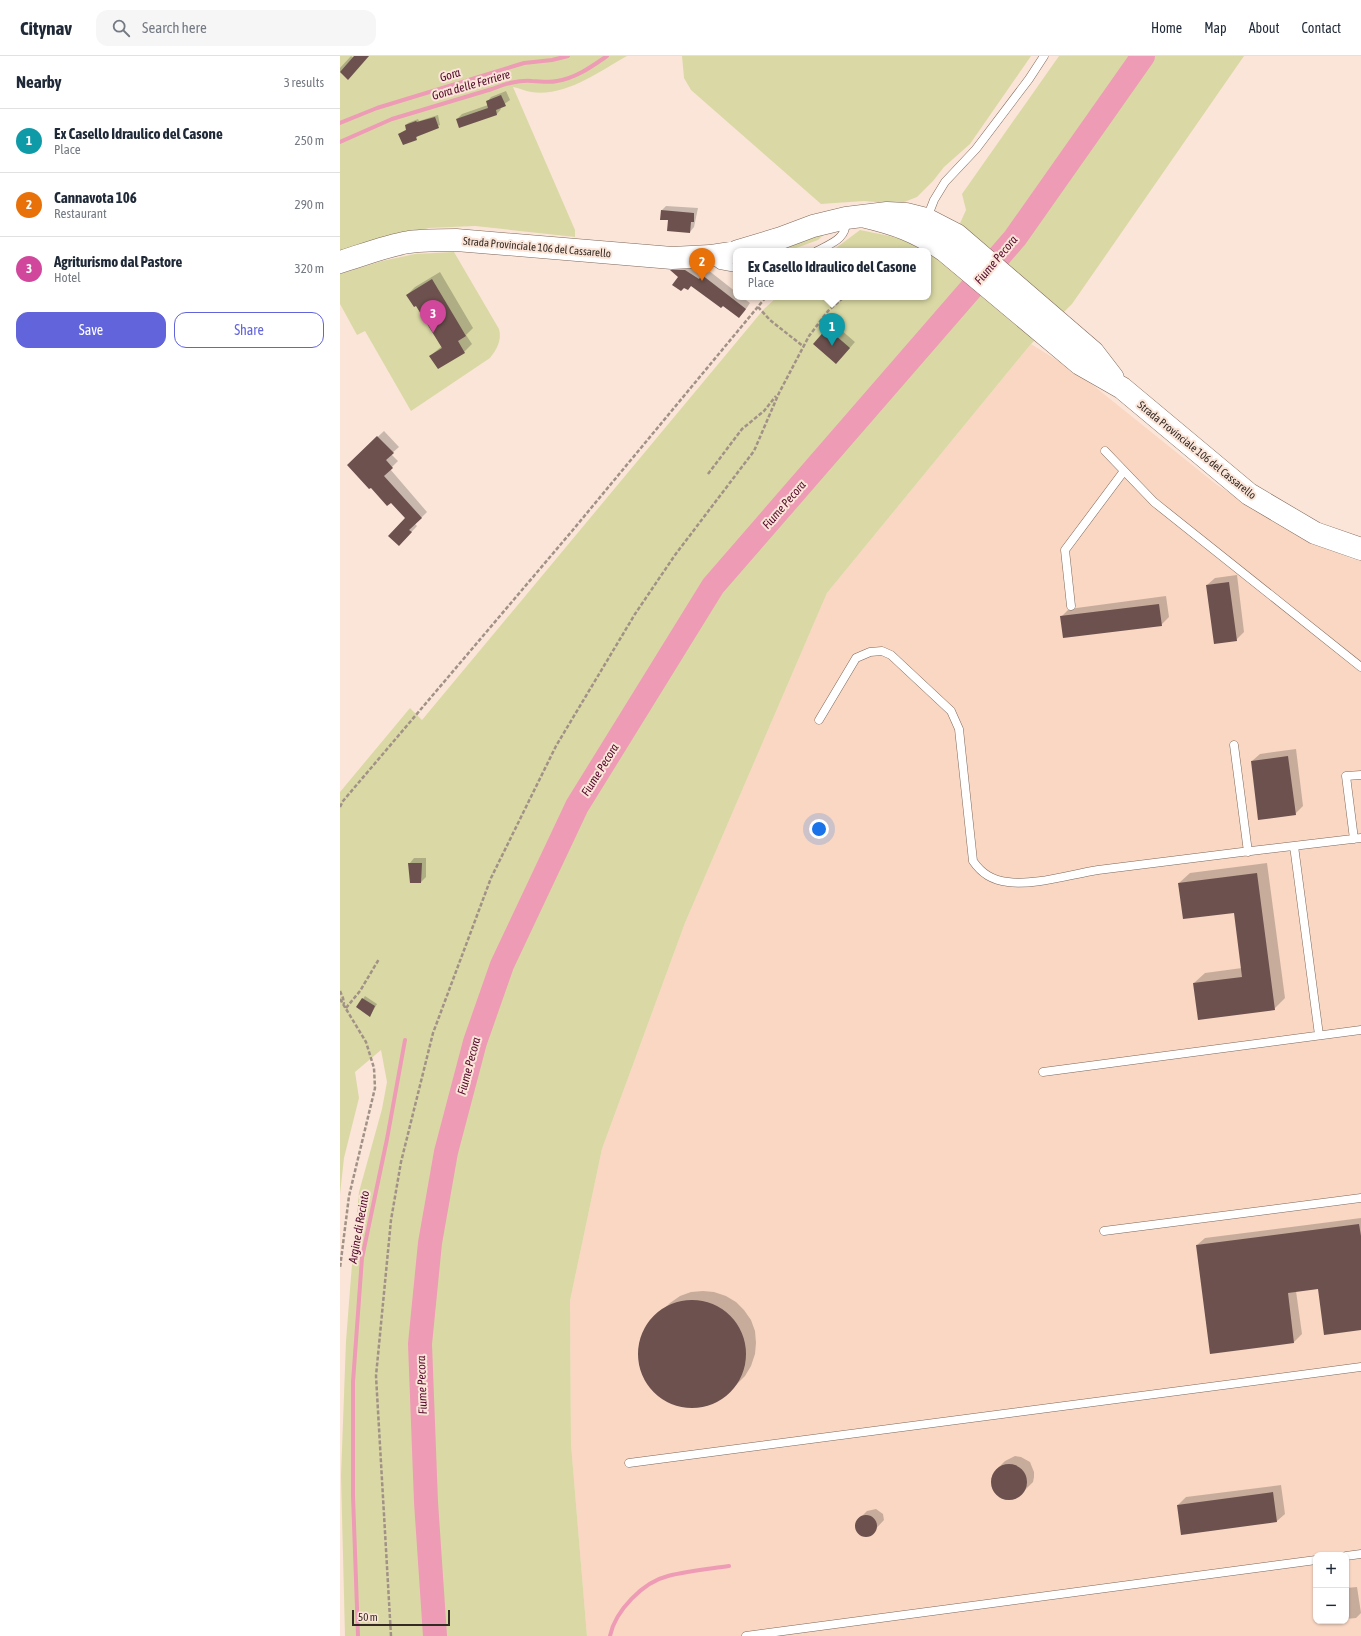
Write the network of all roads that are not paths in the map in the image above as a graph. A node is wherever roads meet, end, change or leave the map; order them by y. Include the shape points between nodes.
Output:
1 (1044, 56) edge
2 (854, 217) junction
3 (922, 227) junction
4 (747, 248) edge
5 (822, 248) edge
6 (733, 252) edge
7 (710, 256) junction
8 (340, 262) edge
9 (733, 267) edge
10 (1105, 451) dead end
11 (1124, 471) junction
12 (1361, 549) edge
13 (1071, 606) dead end
14 (1361, 667) edge
15 (819, 720) dead end
16 (1234, 745) dead end
17 (1361, 775) edge
18 (1358, 838) edge
19 (1294, 846) junction
20 (1248, 852) junction
21 (1361, 1030) edge
22 (1319, 1035) junction
23 (1043, 1072) dead end
24 (1361, 1198) edge
25 (1104, 1231) dead end
26 (1361, 1367) edge
27 (629, 1463) dead end
28 (1361, 1554) edge
29 (1349, 1556) edge
30 (1313, 1560) edge
31 (746, 1636) edge

1 - 3 lane via 976,149 945,182
2 - 3 street, Strada Provinciale 106 del Cassarello via 887,222 908,229
2 - 4 street, Strada Provinciale 106 del Cassarello via 813,226
2 - 5 lane via 842,236
3 - 12 street, Strada Provinciale 106 del Cassarello via 951,243 1023,304 1093,352 1122,388 1249,494 1315,533
6 - 7 street, Strada Provinciale 106 del Cassarello
7 - 8 street, Strada Provinciale 106 del Cassarello via 672,258 444,240 390,246
7 - 9 lane via 720,265
10 - 11 lane
11 - 13 lane via 1065,550
11 - 14 lane via 1154,502
15 - 20 lane via 856,658 870,652 882,651 891,655 951,711 959,729 973,861 981,872 996,880 1022,883 1084,872
16 - 20 lane
17 - 18 lane via 1346,776
18 - 19 lane
19 - 20 lane
19 - 22 lane
21 - 22 lane
22 - 23 lane
24 - 25 lane
26 - 27 lane
28 - 29 lane
30 - 31 lane

